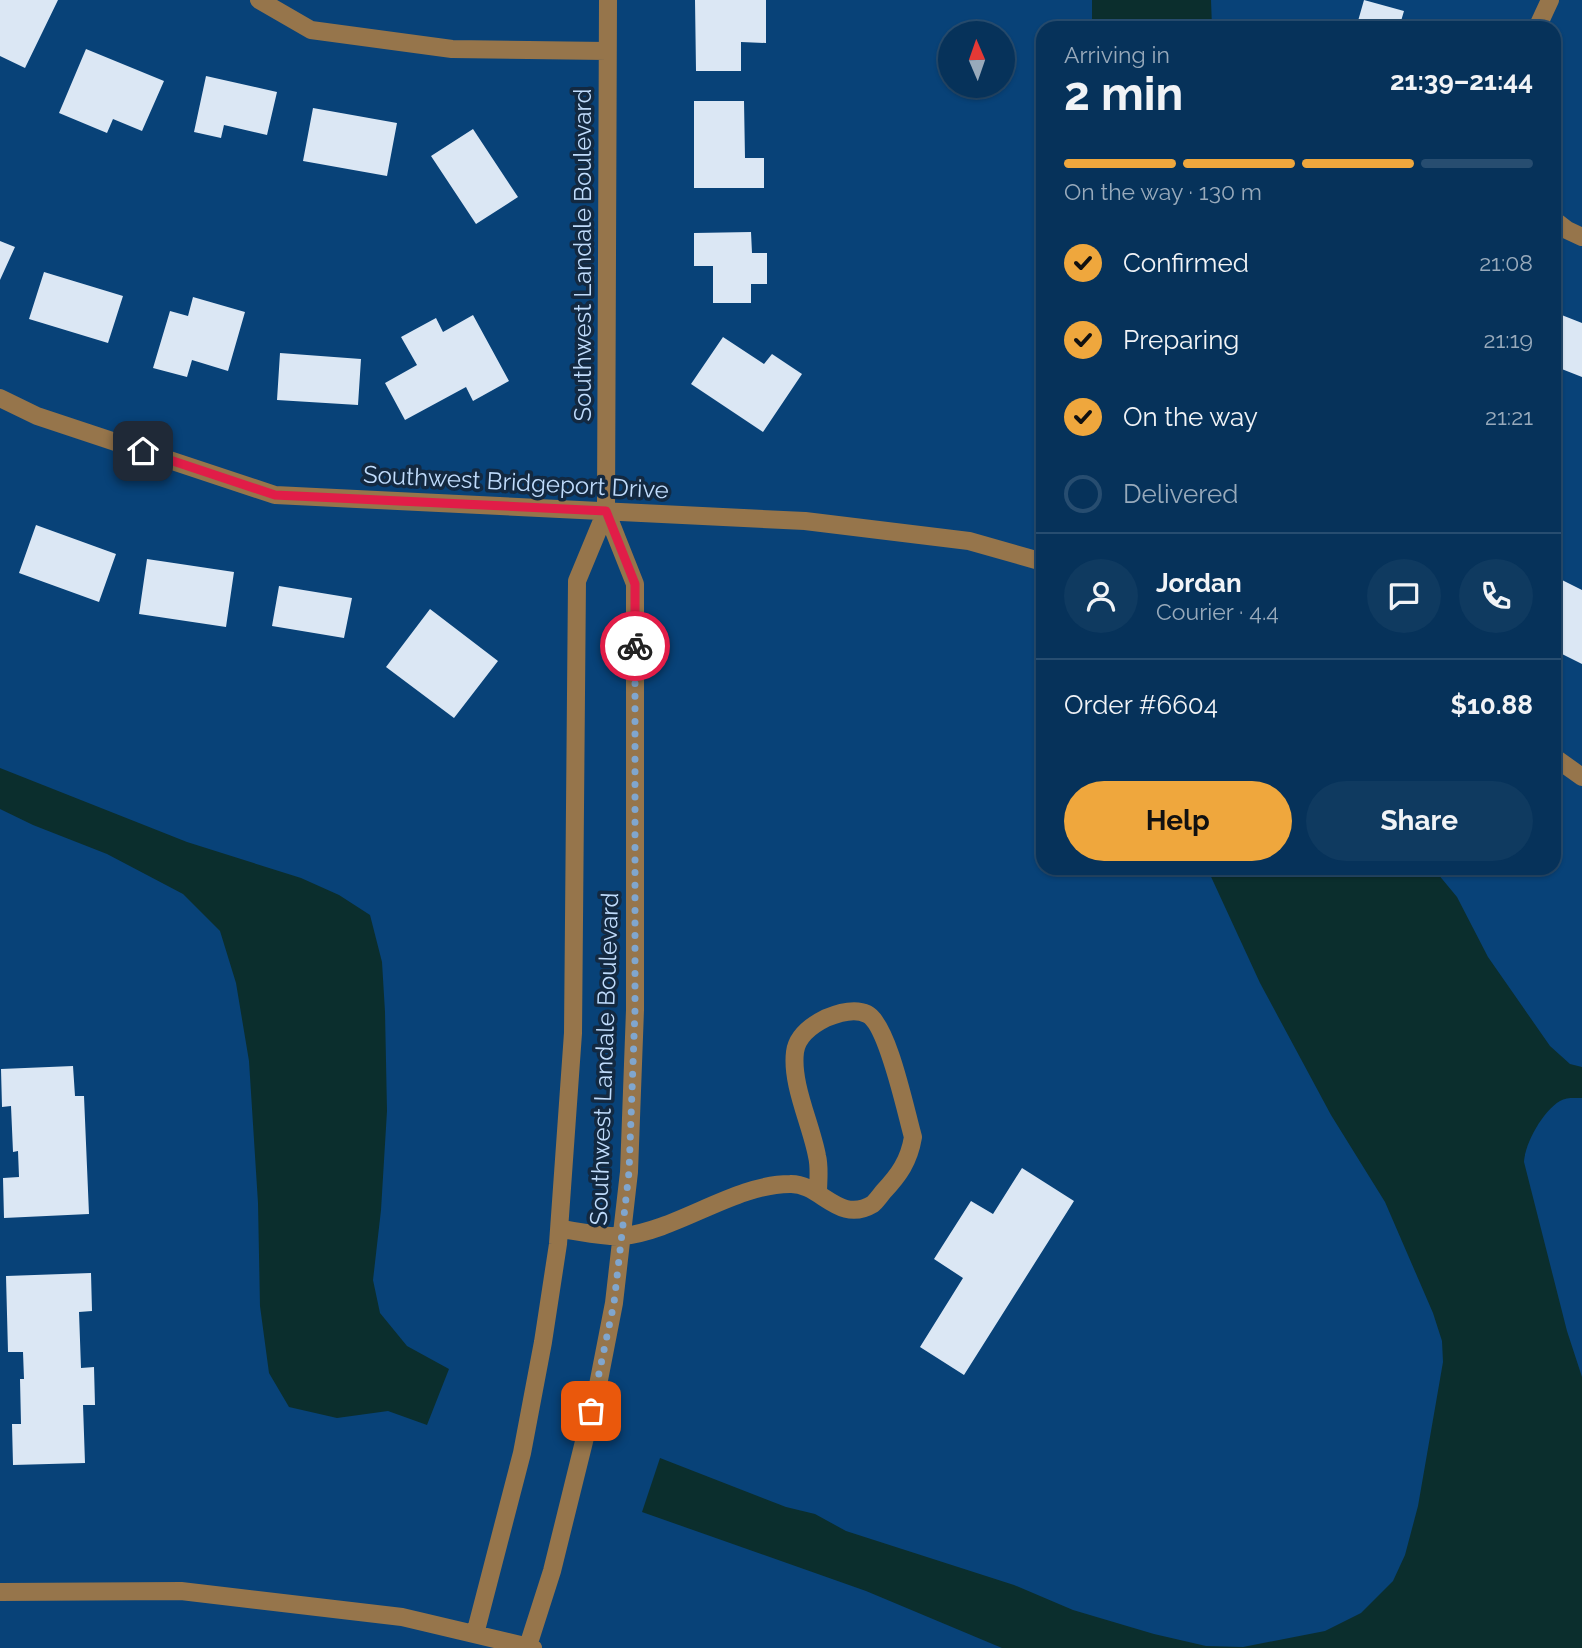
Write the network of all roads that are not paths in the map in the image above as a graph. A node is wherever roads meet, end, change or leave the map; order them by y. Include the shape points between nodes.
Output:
1 (259, 0) edge
2 (608, 0) edge
3 (1550, 0) edge
4 (1540, 21) edge
5 (607, 51) junction
6 (1561, 225) edge
7 (1582, 237) edge
8 (0, 398) edge
9 (606, 511) junction
10 (1036, 560) edge
11 (1561, 762) edge
12 (1582, 776) edge
13 (818, 1193) junction
14 (560, 1229) junction
15 (622, 1236) junction
16 (0, 1592) edge
17 (475, 1634) junction
18 (506, 1644) edge
19 (531, 1647) edge

1 - 5 street via 311,30 452,49
2 - 5 street, Southwest Landale Boulevard
3 - 4 street
5 - 9 street, Southwest Landale Boulevard
6 - 7 street
8 - 9 street, Southwest Bridgeport Drive via 37,416 275,495
9 - 10 street, Southwest Bridgeport Drive via 805,521 969,541
9 - 14 street, Southwest Landale Boulevard via 577,580 573,1033
9 - 15 street, Southwest Landale Boulevard via 635,584 635,1010
11 - 12 street
13 - 13 street via 837,1207 851,1210 873,1204 910,1155 913,1138 883,1032 869,1015 852,1012 817,1022 795,1048 794,1063 818,1158
13 - 15 street via 793,1183 766,1186
14 - 15 street
14 - 17 street, Southwest Landale Boulevard via 522,1453
15 - 19 street, Southwest Landale Boulevard via 597,1385
16 - 17 street via 181,1591 402,1617
17 - 18 street
18 - 19 street

